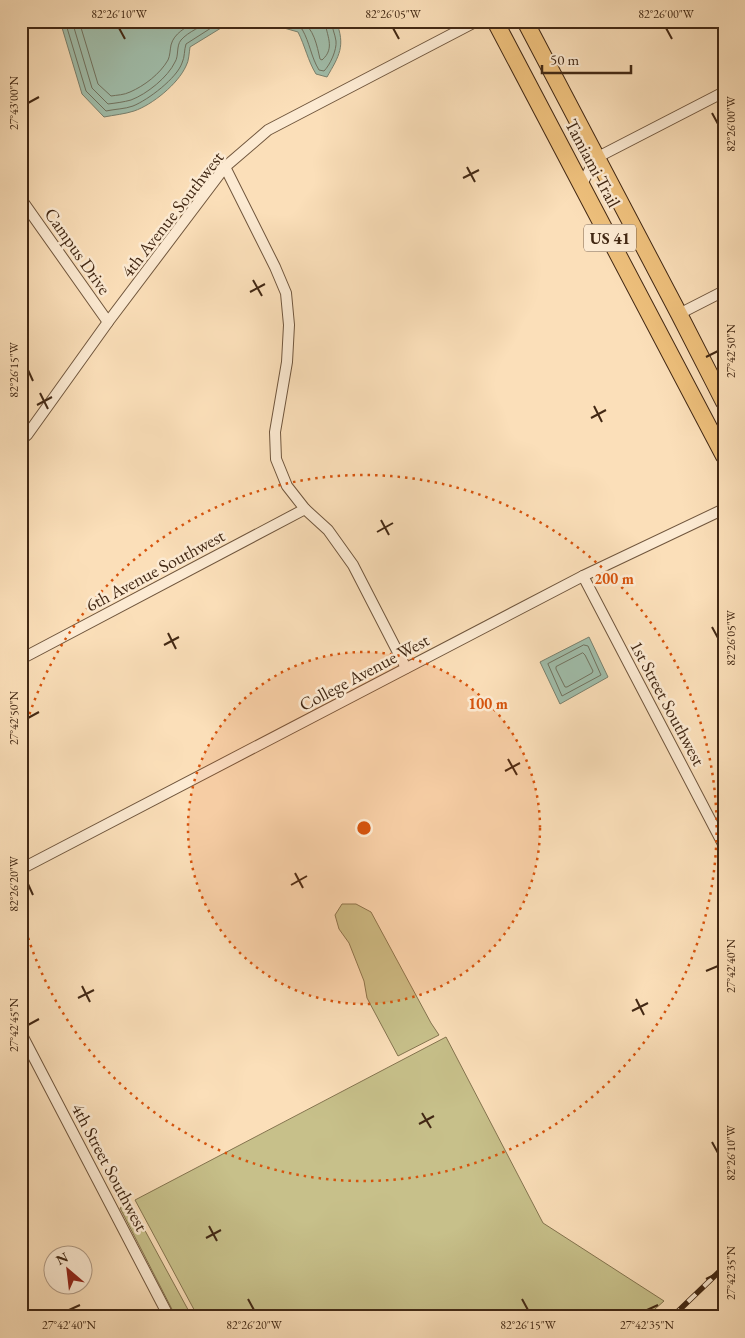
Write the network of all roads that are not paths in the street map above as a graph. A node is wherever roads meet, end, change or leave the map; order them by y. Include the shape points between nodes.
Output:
1 (477, 21) edge
2 (495, 21) edge
3 (525, 21) edge
4 (724, 92) edge
5 (596, 158) junction
6 (225, 167) junction
7 (582, 184) junction
8 (21, 199) edge
9 (724, 291) edge
10 (643, 302) junction
11 (679, 314) junction
12 (108, 322) junction
13 (724, 402) edge
14 (21, 440) edge
15 (724, 456) edge
16 (305, 509) junction
17 (724, 509) edge
18 (583, 576) junction
19 (21, 659) edge
20 (406, 668) junction
21 (724, 846) edge
22 (21, 870) edge
23 (21, 1033) edge
24 (169, 1317) edge

1 - 6 street, 4th Avenue Southwest via 268,130
2 - 7 main road, Tamiami Trail / US 41
3 - 5 main road, Tamiami Trail / US 41
4 - 5 street
5 - 7 street
5 - 11 main road, Tamiami Trail / US 41
6 - 12 street, 4th Avenue Southwest
6 - 16 street via 286,293 287,362 274,432 276,459 287,486
7 - 10 main road, Tamiami Trail / US 41
8 - 12 street, Campus Drive
9 - 11 street
10 - 11 main road via 662,314
10 - 15 main road, Tamiami Trail / US 41
11 - 13 main road, Tamiami Trail / US 41
12 - 14 street, 4th Avenue Southwest
16 - 19 street, 6th Avenue Southwest
16 - 20 street via 328,530 353,565
17 - 18 street, College Avenue West
18 - 20 street, College Avenue West
18 - 21 street, 1st Street Southwest
20 - 22 street, College Avenue West
23 - 24 street, 4th Street Southwest

